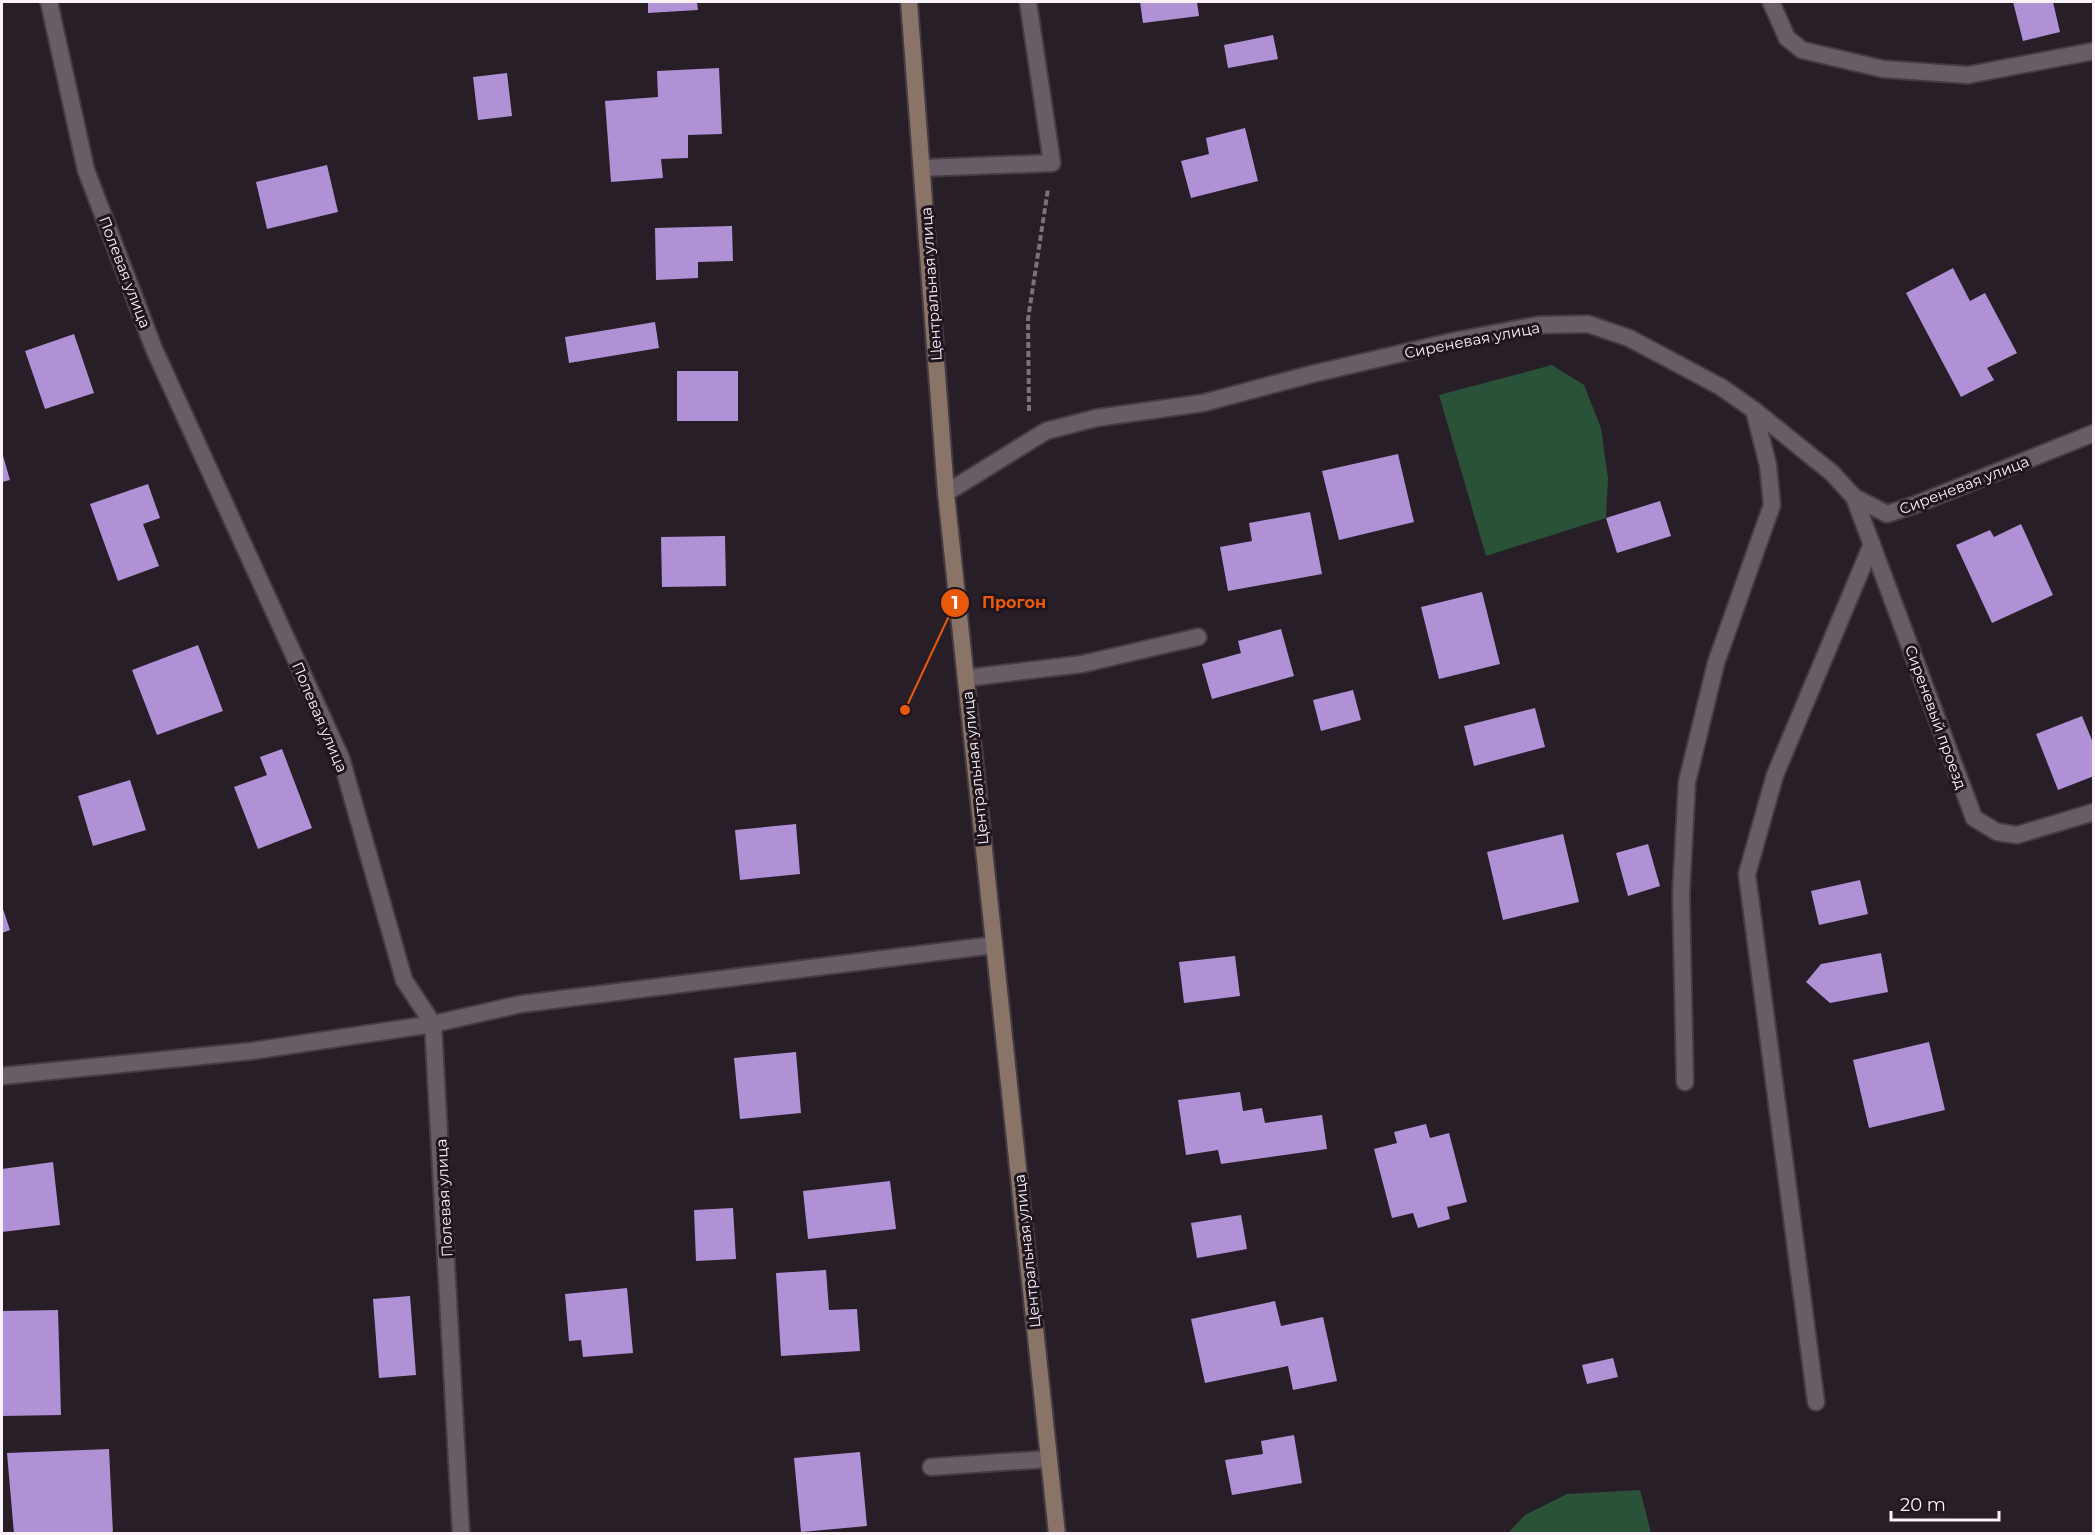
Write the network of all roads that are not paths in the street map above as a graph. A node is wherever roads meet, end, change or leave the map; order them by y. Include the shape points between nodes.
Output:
1 (49, 2) edge
2 (909, 2) edge
3 (1028, 2) edge
4 (1771, 2) edge
5 (2094, 51) edge
6 (922, 168) junction
7 (1754, 410) junction
8 (2094, 433) edge
9 (946, 493) junction
10 (1854, 497) junction
11 (1872, 544) junction
12 (1198, 637) dead end
13 (966, 678) junction
14 (2094, 812) edge
15 (994, 945) junction
16 (433, 1024) junction
17 (2, 1076) edge
18 (1685, 1082) dead end
19 (1816, 1402) dead end
20 (1049, 1459) junction
21 (931, 1467) dead end
22 (461, 1533) edge
23 (1057, 1533) edge

1 - 16 street, Полевая улица via 86,170 154,350 341,758 404,980
2 - 6 main road, Центральная улица
3 - 6 street via 1052,164
4 - 5 street via 1787,38 1802,50 1883,69 1968,75
6 - 9 main road, Центральная улица
7 - 9 street, Сиреневая улица via 1721,387 1629,338 1588,324 1538,325 1312,374 1203,404 1096,418 1046,431
7 - 10 street, Сиреневая улица via 1832,473
7 - 18 street via 1768,465 1772,505 1716,663 1687,782 1681,894
8 - 10 street, Сиреневая улица via 1887,514
9 - 13 main road, Центральная улица
10 - 11 street, Сиреневый проезд
11 - 14 street, Сиреневый проезд via 1974,818 1997,832 2018,835
11 - 19 street via 1774,775 1747,874
12 - 13 street via 1082,664
13 - 15 main road, Центральная улица
15 - 16 street via 521,1004
15 - 20 main road, Центральная улица
16 - 17 street via 252,1051
16 - 22 street, Полевая улица
20 - 21 street
20 - 23 main road, Центральная улица

